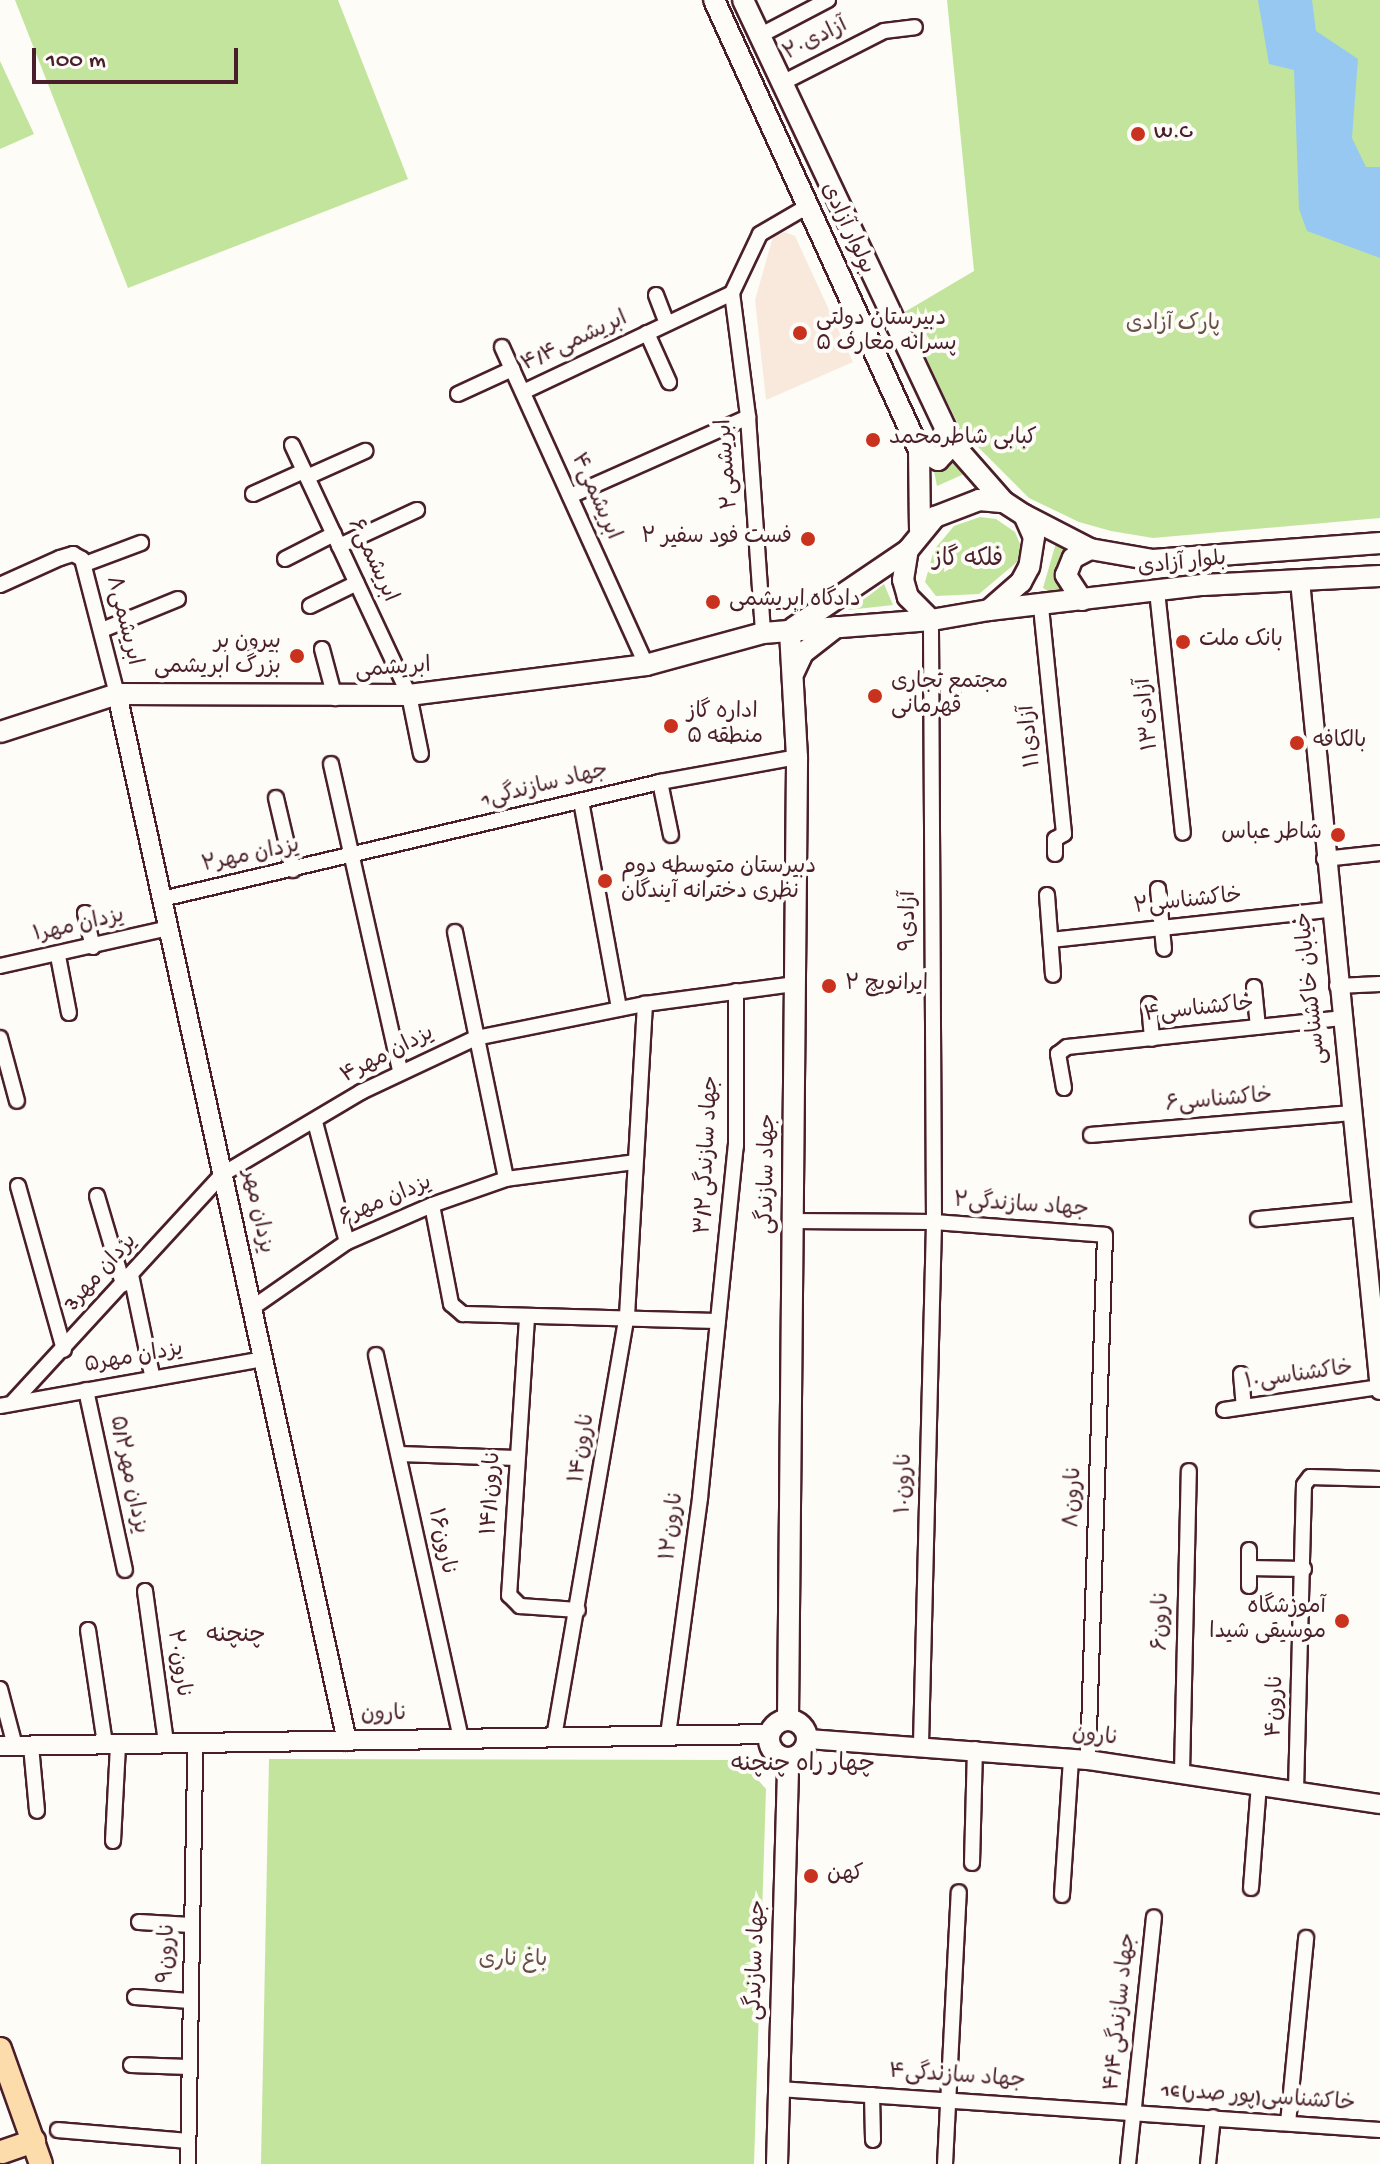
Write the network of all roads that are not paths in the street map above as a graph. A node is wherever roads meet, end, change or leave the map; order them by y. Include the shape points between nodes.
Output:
1 (714, 0) edge
2 (743, 0) edge
3 (828, 0) edge
4 (915, 27) dead end
5 (759, 36) junction
6 (782, 83) junction
7 (808, 206) junction
8 (732, 293) junction
9 (656, 295) dead end
10 (667, 323) junction
11 (647, 333) junction
12 (502, 347) dead end
13 (512, 369) junction
14 (669, 382) dead end
15 (523, 392) junction
16 (458, 394) dead end
17 (748, 417) junction
18 (953, 444) junction
19 (292, 445) dead end
20 (919, 449) junction
21 (365, 451) dead end
22 (306, 474) junction
23 (253, 494) dead end
24 (570, 496) junction
25 (1004, 502) junction
26 (417, 510) dead end
27 (1024, 515) junction
28 (920, 530) junction
29 (336, 540) junction
30 (141, 543) dead end
31 (1380, 543) edge
32 (1090, 549) junction
33 (908, 550) junction
34 (285, 559) dead end
35 (84, 562) junction
36 (1380, 576) edge
37 (1300, 581) junction
38 (357, 583) junction
39 (0, 585) edge
40 (1157, 591) junction
41 (178, 599) dead end
42 (1082, 600) junction
43 (310, 606) dead end
44 (1041, 607) junction
45 (989, 610) junction
46 (931, 620) junction
47 (842, 624) junction
48 (102, 630) junction
49 (790, 630) junction
50 (763, 633) junction
51 (322, 649) dead end
52 (646, 665) junction
53 (793, 676) junction
54 (117, 694) junction
55 (409, 695) junction
56 (335, 698) junction
57 (0, 732) edge
58 (421, 754) dead end
59 (797, 757) junction
60 (331, 764) dead end
61 (660, 782) junction
62 (276, 798) dead end
63 (581, 801) junction
64 (1183, 833) dead end
65 (671, 835) dead end
66 (1380, 853) edge
67 (1055, 854) dead end
68 (350, 857) junction
69 (1324, 859) junction
70 (293, 870) junction
71 (1158, 889) dead end
72 (1047, 895) dead end
73 (162, 899) junction
74 (1329, 910) junction
75 (85, 913) dead end
76 (169, 928) junction
77 (1162, 928) junction
78 (455, 932) dead end
79 (1051, 940) junction
80 (93, 947) junction
81 (1164, 949) dead end
82 (58, 956) junction
83 (0, 966) edge
84 (1053, 975) dead end
85 (794, 984) junction
86 (1380, 984) edge
87 (1337, 986) junction
88 (1254, 987) dead end
89 (736, 991) junction
90 (645, 1004) junction
91 (1149, 1004) dead end
92 (619, 1009) junction
93 (69, 1013) dead end
94 (1341, 1018) junction
95 (1258, 1027) junction
96 (0, 1038) edge
97 (476, 1038) junction
98 (1152, 1039) junction
99 (400, 1071) junction
100 (1064, 1088) dead end
101 (17, 1101) dead end
102 (1351, 1113) junction
103 (315, 1122) junction
104 (1091, 1135) dead end
105 (635, 1162) junction
106 (223, 1174) junction
107 (506, 1179) junction
108 (18, 1186) dead end
109 (97, 1196) dead end
110 (432, 1205) junction
111 (1361, 1209) junction
112 (1258, 1219) dead end
113 (792, 1221) junction
114 (934, 1222) junction
115 (1105, 1235) joint
116 (347, 1242) junction
117 (127, 1280) junction
118 (1375, 1291) edge
119 (252, 1308) junction
120 (627, 1316) junction
121 (527, 1318) junction
122 (718, 1321) junction
123 (64, 1350) junction
124 (376, 1355) dead end
125 (263, 1359) junction
126 (1241, 1374) dead end
127 (153, 1379) junction
128 (1380, 1389) edge
129 (86, 1390) junction
130 (4, 1404) edge
131 (1244, 1406) junction
132 (1224, 1410) dead end
133 (399, 1454) junction
134 (517, 1458) junction
135 (1189, 1471) dead end
136 (1380, 1479) edge
137 (1249, 1550) dead end
138 (1249, 1568) junction
139 (1304, 1569) junction
140 (125, 1570) dead end
141 (1249, 1586) dead end
142 (145, 1591) dead end
143 (578, 1610) junction
144 (88, 1630) dead end
145 (0, 1689) edge
146 (788, 1719) junction
147 (769, 1734) junction
148 (668, 1735) junction
149 (554, 1737) junction
150 (461, 1739) junction
151 (807, 1739) junction
152 (347, 1741) junction
153 (166, 1743) junction
154 (195, 1743) junction
155 (112, 1744) junction
156 (921, 1744) junction
157 (16, 1746) edge
158 (975, 1749) junction
159 (788, 1758) junction
160 (1080, 1760) junction
161 (1182, 1772) junction
162 (1259, 1784) junction
163 (1296, 1790) junction
164 (1379, 1804) edge
165 (37, 1811) dead end
166 (113, 1841) dead end
167 (972, 1863) dead end
168 (1251, 1888) dead end
169 (959, 1892) dead end
170 (1062, 1895) dead end
171 (1154, 1917) dead end
172 (139, 1922) dead end
173 (191, 1925) junction
174 (1306, 1938) dead end
175 (135, 1997) dead end
176 (190, 2001) junction
177 (0, 2049) edge
178 (131, 2065) dead end
179 (189, 2067) junction
180 (779, 2089) junction
181 (872, 2095) junction
182 (946, 2100) junction
183 (1133, 2111) junction
184 (1213, 2117) junction
185 (1288, 2123) junction
186 (1380, 2128) edge
187 (58, 2130) dead end
188 (873, 2140) dead end
189 (34, 2141) junction
190 (188, 2141) junction
191 (2, 2154) edge
192 (41, 2164) edge
193 (188, 2164) edge
194 (777, 2164) edge
195 (945, 2164) edge
196 (1128, 2164) edge
197 (1208, 2164) edge

1 - 7 main road, بولوار آزادی
2 - 5 main road, بولوار آزادی
3 - 5 street
4 - 6 street, آزادی۲۰ via 884,31
5 - 6 main road, بولوار آزادی
6 - 18 main road, بولوار آزادی
7 - 8 street via 760,234
7 - 20 main road, بولوار آزادی
8 - 10 street, ابریشمی۴/۴
8 - 17 street, ابریشمی۲
9 - 10 street
10 - 11 street, ابریشمی۴/۴
11 - 14 street
11 - 15 street, ابریشمی۴/۴
12 - 13 street, ابریشمی۴
13 - 15 street, ابریشمی۴
13 - 16 street
15 - 24 street, ابریشمی۴
17 - 24 street
17 - 50 street, ابریشمی۲
18 - 20 main road via 938,460
18 - 25 main road, بولوار آزادی
19 - 22 street, ابریشمی۶
20 - 28 main road, بولوار آزادی
21 - 22 street
22 - 23 street
22 - 29 street, ابریشمی۶
24 - 52 street, ابریشمی۴
25 - 27 main road
25 - 28 main road via 963,504
26 - 29 street
27 - 32 main road, بلوار آزادی
27 - 45 main road via 1035,550 1021,582
28 - 33 main road
29 - 34 street
29 - 38 street, ابریشمی۶
30 - 35 street
31 - 32 main road, بلوار آزادی via 1153,560
32 - 42 main road via 1073,558 1066,575
33 - 46 main road via 903,580 908,597
33 - 49 main road
35 - 39 street via 73,554
35 - 48 street, ابریشمی۸
36 - 37 main road, بلوار آزادی
37 - 40 main road, بلوار آزادی
37 - 69 street, خیابان خاکشناسی
38 - 43 street
38 - 55 street, ابریشمی۶
40 - 42 main road, بلوار آزادی
40 - 64 street, آزادی۱۳
41 - 48 street
42 - 44 main road, بلوار آزادی
44 - 45 main road, بلوار آزادی
44 - 67 street, آزادی۱۱ via 1064,834 1055,839
45 - 46 main road
46 - 47 main road, ابریشمی
46 - 114 street, آزادی۹
47 - 49 main road, ابریشمی
47 - 53 main road via 813,642
48 - 54 street, ابریشمی۸
49 - 50 main road, ابریشمی
49 - 53 main road, جهاد سازندگی
50 - 52 main road, ابریشمی
51 - 56 street
52 - 55 main road, ابریشمی
53 - 59 main road, جهاد سازندگی
54 - 56 main road, ابریشمی
54 - 57 main road, ابریشمی
54 - 73 street, یزدان مهر
55 - 56 main road, ابریشمی
55 - 58 street, ابریشمی۶
59 - 61 street, 1جهاد سازندگی
59 - 85 main road, جهاد سازندگی
60 - 68 street
61 - 63 street, 1جهاد سازندگی
61 - 65 street
62 - 70 street
63 - 68 street, 1جهاد سازندگی
63 - 92 street
66 - 69 street
68 - 70 street, یزدان مهر۲
68 - 99 street
69 - 74 street, خیابان خاکشناسی
70 - 73 street, یزدان مهر۲
71 - 77 street
72 - 79 street
73 - 76 street, یزدان مهر
74 - 77 street, خاکشناسی۲
74 - 87 street, خیابان خاکشناسی
75 - 80 street
76 - 80 street, یزدان مهر۱
76 - 106 street, یزدان مهر
77 - 79 street, خاکشناسی۲
77 - 81 street
78 - 97 street
79 - 84 street
80 - 82 street, یزدان مهر۱
82 - 83 street, یزدان مهر۱
82 - 93 street
85 - 89 street, یزدان مهر۴
85 - 113 main road, جهاد سازندگی
86 - 87 street
87 - 94 street, خیابان خاکشناسی
88 - 95 street
89 - 90 street, یزدان مهر۴
89 - 122 street, ۳/۲جهاد سازندگی via 736,1146
90 - 92 street, یزدان مهر۴
90 - 105 street, نارون۱۴
91 - 98 street
92 - 97 street, یزدان مهر۴
94 - 95 street, خاکشناسی۴
94 - 102 street, خیابان خاکشناسی
95 - 98 street, خاکشناسی۴
96 - 101 street
97 - 99 street, یزدان مهر۴
97 - 107 street
98 - 100 street, خاکشناسی۴ via 1062,1049
99 - 103 street, یزدان مهر۴
102 - 104 street, خاکشناسی۶
102 - 111 street, خیابان خاکشناسی
103 - 106 street, یزدان مهر۴
103 - 116 street
105 - 107 street, یزدان مهر۶
105 - 120 street, نارون۱۴
106 - 117 street, 3یزدان مهر
106 - 119 street, یزدان مهر
107 - 110 street, یزدان مهر۶
108 - 123 street
109 - 117 street
110 - 116 street, یزدان مهر۶
110 - 121 street via 451,1304 457,1312
111 - 112 street
111 - 118 street, خیابان خاکشناسی
113 - 114 street, ۲جهاد سازندگی
113 - 146 main road, جهاد سازندگی
114 - 115 street, ۲جهاد سازندگی
114 - 156 street, نارون۱۰
115 - 160 street, نارون۸
116 - 119 street, یزدان مهر۶
117 - 123 street, 3یزدان مهر
117 - 127 street
118 - 128 street, خیابان خاکشناسی
119 - 125 street, یزدان مهر
120 - 121 street
120 - 122 street
120 - 143 street, نارون۱۴
121 - 134 street, ۱۴/۱نارون
122 - 148 street, نارون۱۲
123 - 130 street, 3یزدان مهر
124 - 133 street, نارون۱۶
125 - 127 street, یزدان مهر۵
125 - 152 street, یزدان مهر
126 - 131 street
127 - 129 street, یزدان مهر۵
128 - 131 street, خاکشناسی۱۰
129 - 130 street, یزدان مهر۵
129 - 140 street, ۵/۲یزدان مهر
131 - 132 street, خاکشناسی۱۰
133 - 134 street
133 - 150 street, نارون۱۶
134 - 143 street, ۱۴/۱نارون via 509,1595 520,1606
135 - 161 street, نارون۶
136 - 139 street, نارون۴ via 1307,1480
137 - 138 street
138 - 139 street
138 - 141 street
139 - 163 street, نارون۴
142 - 153 street, نارون۲۰
143 - 149 street, نارون۱۴
144 - 155 street
145 - 157 street
146 - 147 main road
146 - 151 main road via 799,1723
147 - 148 street, نارون
147 - 159 main road via 773,1751
148 - 149 street, نارون
149 - 150 street, نارون
150 - 152 street, نارون
151 - 156 street, نارون
151 - 159 main road via 799,1755
152 - 154 street, نارون
153 - 154 street, نارون
153 - 155 street, نارون
154 - 173 street, نارون۹
155 - 157 street, نارون
155 - 166 street
156 - 158 street, نارون
157 - 165 street
158 - 160 street, نارون
158 - 167 street
159 - 180 main road, جهاد سازندگی
160 - 161 street, نارون
160 - 170 street, نارون۸
161 - 162 street, نارون
162 - 163 street, نارون
162 - 168 street
163 - 164 street, نارون
169 - 182 street
171 - 183 street, ۴/۴جهاد سازندگی
172 - 173 street
173 - 176 street, نارون۹
174 - 185 street
175 - 176 street
176 - 179 street, نارون۹
177 - 189 main road
178 - 179 street
179 - 190 street, نارون۹
180 - 181 street, جهاد سازندگی۴
180 - 194 main road, جهاد سازندگی
181 - 182 street, جهاد سازندگی۴
181 - 188 street
182 - 183 street, جهاد سازندگی۴
182 - 195 street
183 - 184 street, 16خاکشناسی(پور صدر)
183 - 196 street, ۴/۴جهاد سازندگی
184 - 185 street, 16خاکشناسی(پور صدر)
184 - 197 street
185 - 186 street, 16خاکشناسی(پور صدر)
187 - 190 street
189 - 191 main road
189 - 192 main road
190 - 193 street, نارون۹

